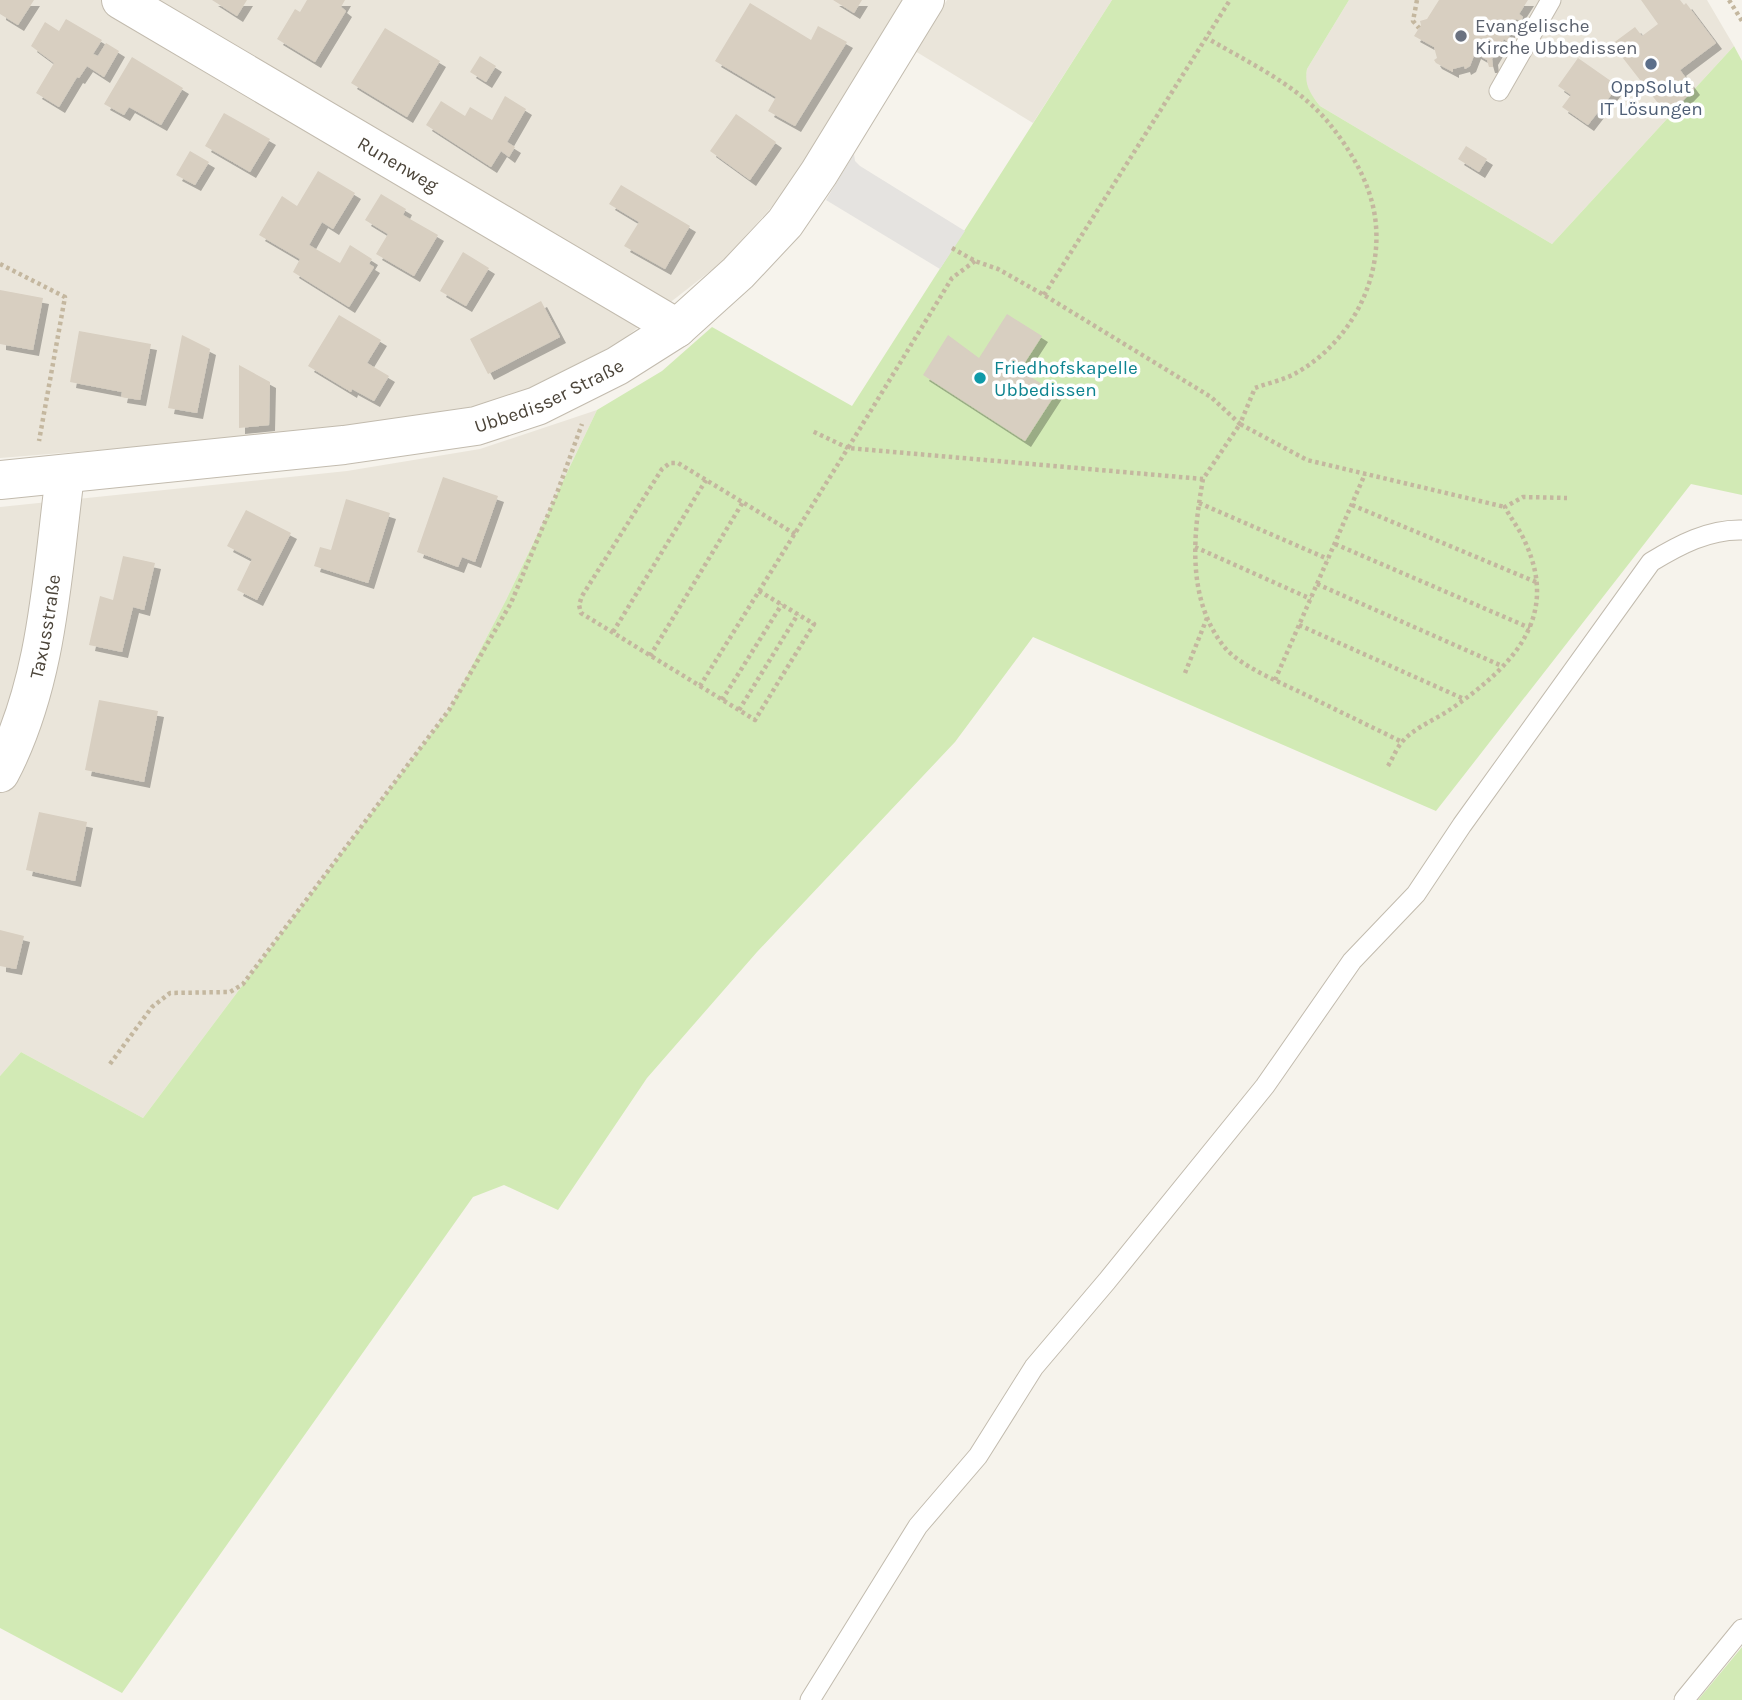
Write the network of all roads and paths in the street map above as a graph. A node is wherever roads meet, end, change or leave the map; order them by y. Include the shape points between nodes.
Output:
1 (121, 0) edge
2 (925, 0) edge
3 (1230, 0) edge
4 (1417, 0) edge
5 (1551, 0) edge
6 (1729, 0) edge
7 (1742, 21) edge
8 (1419, 28) dead end
9 (1207, 38) junction
10 (1499, 90) dead end
11 (952, 248) dead end
12 (975, 261) junction
13 (0, 264) edge
14 (1044, 295) junction
15 (677, 328) junction
16 (585, 382) junction
17 (1240, 424) junction
18 (812, 431) dead end
19 (848, 448) junction
20 (1365, 474) junction
21 (32, 477) edge
22 (1203, 479) junction
23 (706, 480) junction
24 (1567, 498) dead end
25 (743, 502) junction
26 (1199, 503) junction
27 (1352, 505) junction
28 (1505, 507) junction
29 (1742, 530) edge
30 (795, 534) junction
31 (1335, 544) junction
32 (1195, 547) junction
33 (1328, 559) junction
34 (1536, 582) junction
35 (1317, 584) junction
36 (759, 591) junction
37 (1311, 599) junction
38 (782, 604) junction
39 (798, 614) junction
40 (1207, 617) junction
41 (1299, 625) junction
42 (1530, 628) junction
43 (613, 632) junction
44 (650, 656) junction
45 (1502, 667) junction
46 (1185, 673) dead end
47 (1275, 680) junction
48 (700, 686) junction
49 (1464, 699) junction
50 (722, 700) junction
51 (739, 710) junction
52 (1402, 742) junction
53 (1388, 765) dead end
54 (0, 773) edge
55 (110, 1064) dead end
56 (1742, 1629) edge
57 (810, 1700) edge
58 (1684, 1700) edge

1 - 15 street, Runenweg
2 - 15 street, Ubbedisser Straße via 827,179
3 - 9 path
4 - 8 path via 1413,22
5 - 10 lane
6 - 7 path
9 - 14 path
9 - 17 path via 1295,90 1327,121 1349,150 1375,217 1375,260 1366,294 1344,333 1295,374 1255,387
11 - 12 path
12 - 14 path
12 - 19 path via 952,278
13 - 21 path via 65,297
14 - 17 path via 1211,397
15 - 16 street, Ubbedisser Straße
16 - 21 street, Ubbedisser Straße via 537,406 476,426 344,445
16 - 55 path via 586,413 557,493 511,603 449,710 243,984 230,992 170,993 152,1007
17 - 20 path via 1307,460
17 - 22 path
18 - 19 path
19 - 22 path
19 - 30 path
20 - 27 path
20 - 28 path
21 - 54 street, Taxusstraße via 42,649 19,736
22 - 26 path
23 - 25 path
23 - 43 path
23 - 43 path via 678,463 663,469 582,596 581,612
24 - 28 path via 1523,497
25 - 30 path
25 - 44 path
26 - 32 path
26 - 33 path
27 - 31 path
27 - 34 path
28 - 34 path via 1526,543
29 - 57 lane via 1688,541 1651,562 1416,894 1352,961 1265,1086 1034,1367 978,1456 918,1526
30 - 36 path
31 - 33 path
31 - 42 path
32 - 37 path
32 - 40 path via 1199,597
33 - 35 path
34 - 42 path
35 - 37 path
35 - 45 path
36 - 38 path
36 - 48 path
37 - 41 path
38 - 39 path
38 - 50 path
39 - 51 path
39 - 51 path via 814,624 755,720
40 - 46 path
40 - 47 path via 1227,650
41 - 47 path
41 - 49 path
42 - 45 path
43 - 44 path
44 - 48 path
45 - 49 path
47 - 52 path
48 - 50 path
49 - 52 path
50 - 51 path
52 - 53 path
56 - 58 lane

